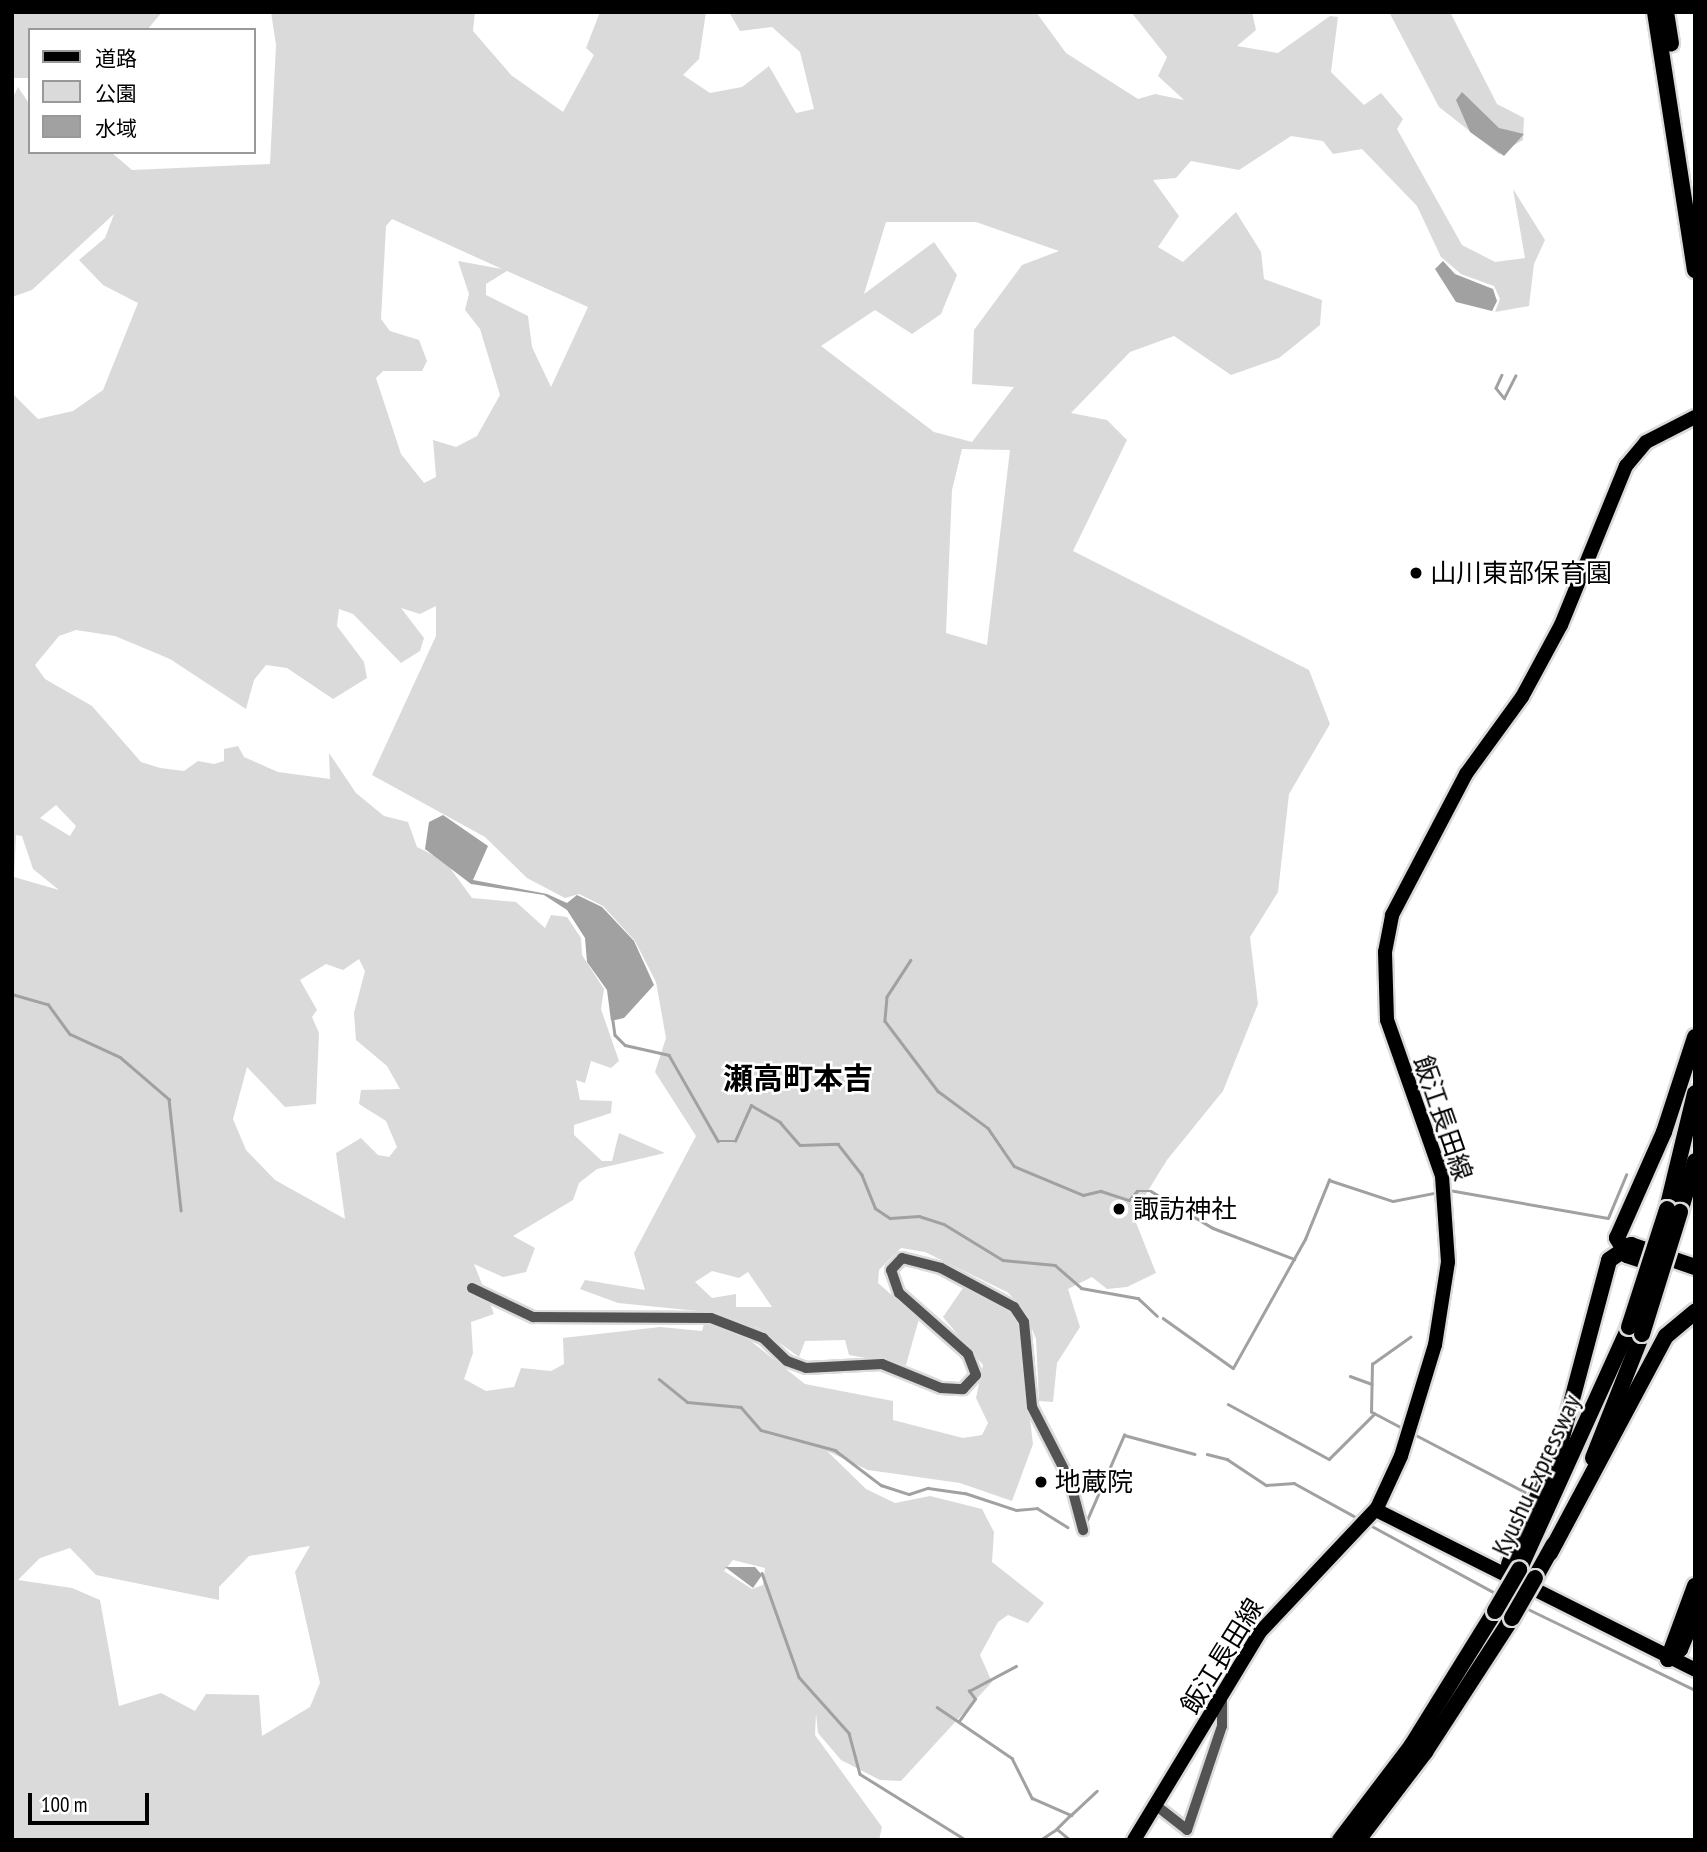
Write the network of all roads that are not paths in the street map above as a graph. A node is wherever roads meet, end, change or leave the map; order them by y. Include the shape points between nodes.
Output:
1 (1655, 12) edge
2 (1666, 12) edge
3 (1695, 208) edge
4 (1695, 270) edge
5 (1695, 417) edge
6 (1695, 1037) edge
7 (1695, 1093) edge
8 (1695, 1161) edge
9 (1674, 1211) junction
10 (1623, 1249) junction
11 (1695, 1267) edge
12 (1695, 1278) edge
13 (472, 1288) dead end
14 (1695, 1312) edge
15 (1636, 1330) junction
16 (1376, 1510) junction
17 (1083, 1530) dead end
18 (1550, 1553) junction
19 (1514, 1567) junction
20 (1695, 1586) edge
21 (1695, 1614) edge
22 (1668, 1659) junction
23 (1695, 1670) edge
24 (1222, 1701) junction
25 (1158, 1807) junction
26 (1134, 1840) edge
27 (1340, 1840) edge
28 (1357, 1840) edge

1 - 4 highway
2 - 3 highway
5 - 16 main road, 飯江長田線 via 1646,442 1626,466 1561,625 1509,719 1466,774 1392,915 1385,952 1387,1020 1442,1176 1448,1262 1411,1429
6 - 10 highway via 1664,1132 1621,1225 1617,1238
7 - 9 highway, Kyushu Expressway
8 - 9 highway, Kyushu Expressway
9 - 15 highway, Kyushu Expressway, bridge
10 - 11 highway via 1631,1245
10 - 12 highway
10 - 19 highway via 1609,1260 1562,1441
13 - 17 street via 533,1317 711,1318 763,1338 787,1361 806,1368 882,1364 941,1388 964,1389 976,1376 968,1354 899,1293 891,1270 902,1258 941,1268 1014,1307 1024,1322 1032,1407 1070,1481
14 - 18 highway via 1666,1336
15 - 18 highway, Kyushu Expressway
15 - 19 highway, Kyushu Expressway
16 - 22 main road
16 - 24 main road, 飯江長田線 via 1283,1604
18 - 28 highway, Kyushu Expressway, bridge via 1425,1752
19 - 27 highway, Kyushu Expressway, bridge via 1449,1688
20 - 22 highway
21 - 22 highway via 1680,1649
22 - 23 main road
24 - 25 main road, 飯江長田線
24 - 25 street via 1222,1726 1187,1830
25 - 26 main road, 飯江長田線

